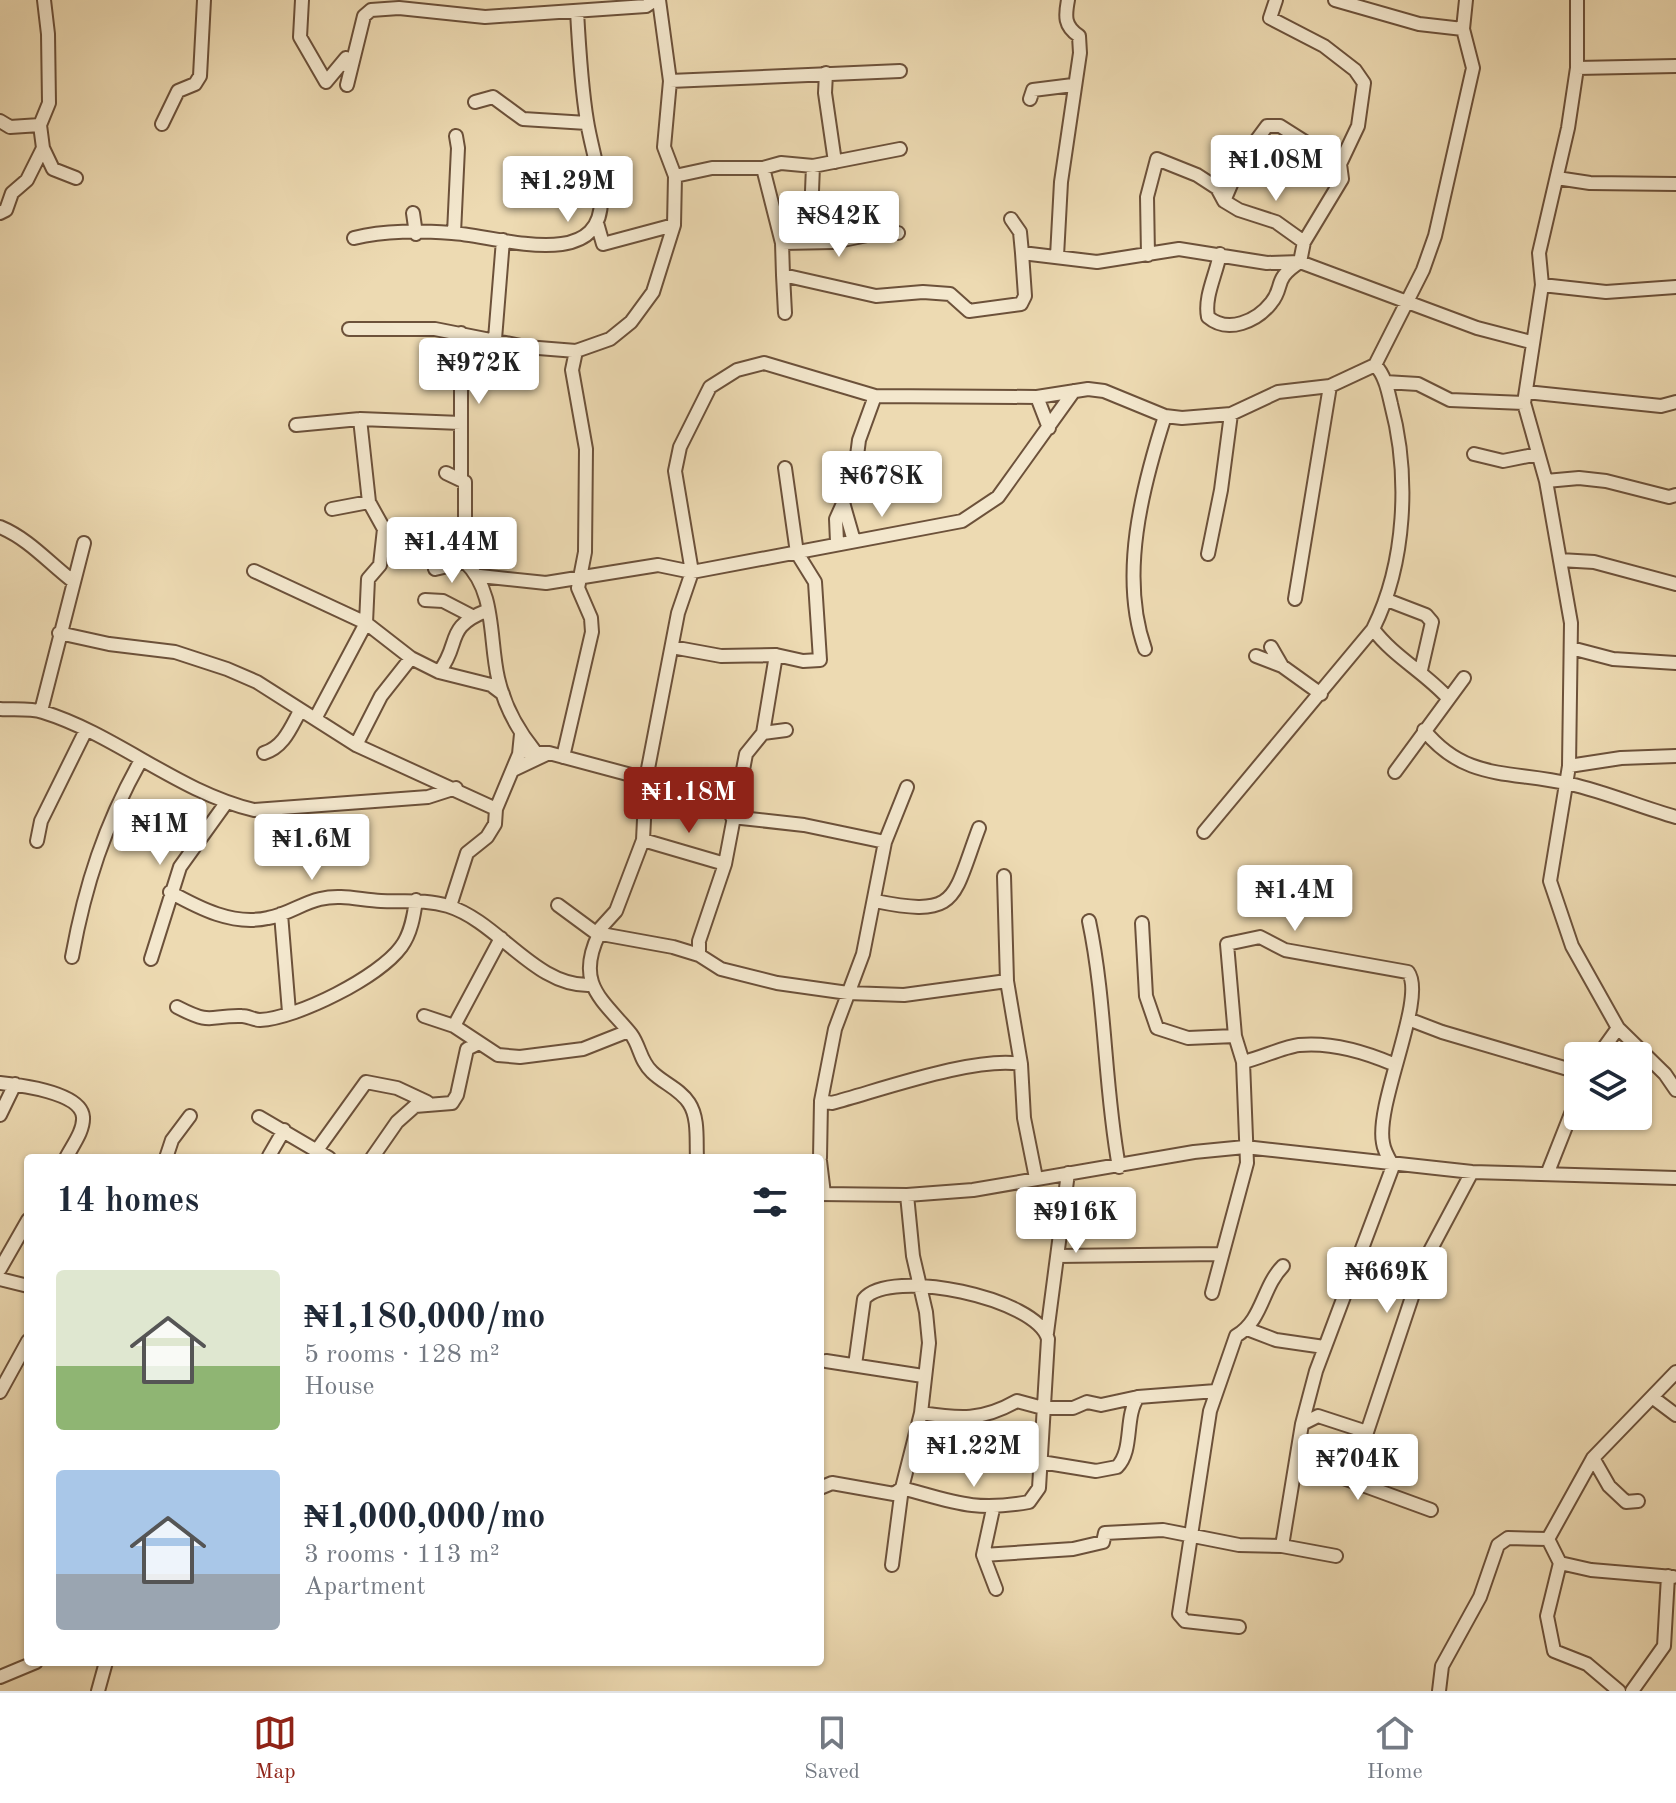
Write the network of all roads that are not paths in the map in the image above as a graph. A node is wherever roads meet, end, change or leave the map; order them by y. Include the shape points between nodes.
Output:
1 (44, 0) edge
2 (204, 0) edge
3 (302, 0) edge
4 (657, 0) edge
5 (1068, 0) edge
6 (1276, 0) edge
7 (1335, 0) edge
8 (1466, 0) edge
9 (1577, 0) edge
10 (577, 11) junction
11 (1463, 29) junction
12 (1676, 66) edge
13 (1577, 68) junction
14 (900, 71) dead end
15 (826, 73) junction
16 (670, 81) junction
17 (1073, 85) junction
18 (1030, 99) dead end
19 (475, 102) dead end
20 (0, 121) edge
21 (587, 123) junction
22 (162, 124) dead end
23 (40, 125) junction
24 (456, 136) dead end
25 (900, 149) dead end
26 (39, 154) junction
27 (835, 162) junction
28 (1340, 164) junction
29 (813, 166) junction
30 (763, 168) junction
31 (675, 176) junction
32 (76, 178) dead end
33 (1557, 178) junction
34 (1676, 184) edge
35 (1224, 201) junction
36 (0, 213) edge
37 (413, 213) dead end
38 (1011, 219) dead end
39 (597, 223) junction
40 (674, 225) junction
41 (454, 233) junction
42 (898, 233) dead end
43 (416, 234) junction
44 (354, 238) dead end
45 (503, 240) junction
46 (810, 241) junction
47 (1304, 242) junction
48 (782, 243) junction
49 (1022, 253) junction
50 (1220, 254) junction
51 (1148, 255) junction
52 (1057, 256) junction
53 (1300, 262) junction
54 (783, 275) junction
55 (1542, 285) junction
56 (1676, 287) edge
57 (1406, 303) junction
58 (785, 313) dead end
59 (349, 329) dead end
60 (461, 333) junction
61 (495, 339) junction
62 (1531, 342) junction
63 (576, 351) junction
64 (1375, 365) junction
65 (1385, 382) junction
66 (1330, 386) junction
67 (1074, 391) junction
68 (875, 396) junction
69 (1037, 397) junction
70 (1525, 398) junction
71 (1676, 402) edge
72 (1231, 414) junction
73 (1165, 416) junction
74 (360, 419) junction
75 (461, 423) junction
76 (296, 425) dead end
77 (1049, 428) junction
78 (1474, 454) dead end
79 (1538, 454) junction
80 (785, 468) dead end
81 (446, 473) dead end
82 (461, 478) junction
83 (1546, 481) junction
84 (1676, 495) edge
85 (369, 502) junction
86 (844, 506) junction
87 (332, 509) dead end
88 (0, 527) edge
89 (384, 529) junction
90 (854, 541) junction
91 (837, 542) junction
92 (84, 543) dead end
93 (797, 553) junction
94 (1208, 554) dead end
95 (1560, 560) junction
96 (465, 562) junction
97 (435, 569) dead end
98 (254, 571) dead end
99 (692, 572) junction
100 (480, 576) junction
101 (580, 578) junction
102 (74, 582) junction
103 (1676, 584) edge
104 (1295, 599) dead end
105 (425, 600) dead end
106 (1387, 600) junction
107 (488, 610) junction
108 (472, 616) junction
109 (366, 623) junction
110 (1373, 629) junction
111 (59, 633) junction
112 (672, 647) junction
113 (1271, 647) dead end
114 (1571, 648) junction
115 (1145, 649) dead end
116 (776, 655) junction
117 (1256, 656) dead end
118 (411, 658) junction
119 (1676, 663) edge
120 (1282, 666) junction
121 (1421, 670) junction
122 (439, 672) junction
123 (1464, 678) dead end
124 (494, 680) junction
125 (1321, 694) junction
126 (1447, 697) junction
127 (0, 709) edge
128 (41, 711) junction
129 (300, 711) junction
130 (315, 719) junction
131 (786, 730) dead end
132 (1424, 730) junction
133 (85, 732) junction
134 (763, 733) junction
135 (521, 734) junction
136 (356, 745) junction
137 (534, 750) junction
138 (264, 753) dead end
139 (519, 754) junction
140 (556, 755) junction
141 (1676, 756) edge
142 (141, 760) junction
143 (1569, 766) junction
144 (513, 770) junction
145 (1395, 772) dead end
146 (646, 779) junction
147 (1567, 783) junction
148 (907, 787) dead end
149 (456, 788) junction
150 (226, 803) junction
151 (496, 809) junction
152 (732, 817) junction
153 (1676, 817) edge
154 (979, 828) dead end
155 (1204, 832) dead end
156 (643, 840) junction
157 (37, 841) dead end
158 (885, 842) junction
159 (725, 864) junction
160 (1004, 876) dead end
161 (170, 892) junction
162 (416, 900) junction
163 (875, 901) junction
164 (558, 905) dead end
165 (450, 906) junction
166 (281, 914) junction
167 (1089, 921) dead end
168 (1142, 923) dead end
169 (596, 933) junction
170 (501, 938) junction
171 (699, 955) junction
172 (72, 957) dead end
173 (151, 959) dead end
174 (1007, 981) junction
175 (590, 985) junction
176 (848, 993) junction
177 (177, 1007) dead end
178 (289, 1012) junction
179 (424, 1016) dead end
180 (1408, 1019) junction
181 (454, 1026) junction
182 (1618, 1028) junction
183 (626, 1032) junction
184 (1235, 1036) junction
185 (1608, 1042) edge
186 (477, 1044) junction
187 (1243, 1062) junction
188 (1021, 1064) junction
189 (1393, 1064) junction
190 (1564, 1068) edge
191 (1670, 1071) edge
192 (0, 1083) edge
193 (15, 1084) junction
194 (1676, 1090) edge
195 (821, 1101) junction
196 (427, 1102) junction
197 (0, 1115) edge
198 (190, 1116) dead end
199 (259, 1117) dead end
200 (284, 1130) junction
201 (1565, 1130) edge
202 (1245, 1147) junction
203 (317, 1150) junction
204 (68, 1154) edge
205 (167, 1154) edge
206 (270, 1154) edge
207 (323, 1154) edge
208 (375, 1154) edge
209 (697, 1154) edge
210 (820, 1154) edge
211 (1390, 1161) junction
212 (1119, 1167) junction
213 (1472, 1172) junction
214 (1548, 1172) junction
215 (1068, 1173) junction
216 (1036, 1178) junction
217 (1676, 1178) edge
218 (824, 1194) edge
219 (907, 1195) junction
220 (24, 1227) edge
221 (1221, 1254) junction
222 (1057, 1256) junction
223 (1283, 1266) dead end
224 (0, 1269) edge
225 (0, 1279) edge
226 (24, 1285) edge
227 (918, 1285) junction
228 (1212, 1293) dead end
229 (1247, 1329) junction
230 (1047, 1333) junction
231 (1324, 1347) junction
232 (24, 1348) edge
233 (826, 1361) dead end
234 (855, 1365) junction
235 (1676, 1372) edge
236 (923, 1376) junction
237 (1216, 1391) junction
238 (0, 1392) edge
239 (1138, 1397) junction
240 (1652, 1397) junction
241 (1043, 1408) junction
242 (921, 1413) junction
243 (1676, 1415) edge
244 (1302, 1424) junction
245 (1593, 1458) junction
246 (1297, 1461) junction
247 (1041, 1462) junction
248 (824, 1486) edge
249 (902, 1488) junction
250 (1638, 1501) dead end
251 (993, 1509) junction
252 (1431, 1510) dead end
253 (1193, 1533) junction
254 (1548, 1539) junction
255 (1282, 1546) junction
256 (983, 1555) junction
257 (1336, 1556) dead end
258 (1560, 1563) junction
259 (892, 1565) dead end
260 (1672, 1577) edge
261 (996, 1589) dead end
262 (1239, 1627) dead end
263 (26, 1666) edge
264 (105, 1666) edge
265 (0, 1677) edge
266 (98, 1691) edge
267 (1439, 1691) edge
268 (1619, 1691) edge
269 (1632, 1691) edge

1 - 23 street via 49,103
2 - 22 street via 200,76 178,91
3 - 10 street via 300,37 326,82 346,58 347,85 364,16 371,10 485,17
4 - 10 street via 646,6
4 - 16 street
5 - 17 street via 1066,20 1079,36
6 - 28 street via 1270,18 1324,46 1364,83 1358,126
7 - 11 street via 1405,21
8 - 11 street
9 - 13 street
10 - 21 street
11 - 57 street via 1473,68 1435,236
12 - 13 street
13 - 33 street
14 - 15 street
15 - 16 street
15 - 27 street
16 - 31 street via 664,147
17 - 18 street via 1033,90
17 - 52 street
19 - 21 street via 493,97 523,119
20 - 23 street via 10,127
21 - 39 street via 601,196
23 - 26 street
24 - 41 street
25 - 27 street
26 - 32 street via 58,173
26 - 36 street via 27,180
27 - 29 street
28 - 35 street via 1280,126 1267,126 1241,161
28 - 47 street via 1342,179
29 - 30 street via 781,163
29 - 46 street
30 - 31 street via 712,168
30 - 48 street
31 - 40 street
33 - 34 street
33 - 55 street via 1539,253
35 - 47 street via 1276,222
35 - 51 street via 1208,181 1157,159 1147,197
37 - 43 street
38 - 49 street via 1020,232
39 - 40 street via 603,244
39 - 45 street via 587,236 554,246
40 - 63 street via 653,292 631,322 610,339
41 - 43 street
41 - 45 street
42 - 46 street
43 - 44 street via 378,232
45 - 61 street
46 - 48 street
47 - 53 street
48 - 54 street
49 - 52 street
49 - 54 street via 1021,304 969,311 950,294 876,296
50 - 51 street via 1179,249
50 - 53 street via 1267,263
50 - 53 street via 1206,302 1208,317 1225,325 1249,322 1272,302 1285,272
51 - 52 street via 1097,262
53 - 57 street
54 - 58 street
55 - 56 street via 1606,292
55 - 62 street
57 - 62 street
57 - 64 street
59 - 60 street
60 - 61 street
60 - 75 street
61 - 63 street
62 - 70 street
63 - 101 street via 572,370 586,449
64 - 65 street
64 - 66 street
65 - 70 street via 1418,384 1450,400
65 - 106 street via 1400,444 1403,493
66 - 72 street via 1278,392
66 - 104 street
67 - 69 street
67 - 73 street via 1104,391
67 - 77 street
68 - 69 street
68 - 86 street
68 - 99 street via 764,363 737,370 710,387 680,447 675,471
69 - 77 street
70 - 71 street via 1661,406
70 - 79 street
72 - 73 street
72 - 94 street
73 - 115 street via 1139,528 1131,595
74 - 75 street
74 - 76 street
74 - 85 street
75 - 82 street
77 - 90 street via 998,497 979,512 962,521
78 - 79 street via 1503,461
79 - 83 street
80 - 93 street
81 - 82 street
82 - 96 street via 466,487
83 - 84 street via 1592,479
83 - 95 street
85 - 87 street
85 - 89 street
86 - 90 street
86 - 91 street via 836,519
88 - 102 street via 25,539
89 - 96 street
89 - 109 street via 380,565 368,579
90 - 91 street
91 - 93 street
92 - 102 street
93 - 99 street
93 - 116 street via 815,582 820,660
95 - 103 street via 1594,562
95 - 114 street
96 - 97 street
96 - 100 street
98 - 109 street
99 - 101 street via 658,565
99 - 112 street
100 - 101 street via 546,583
100 - 107 street
101 - 140 street via 578,588 592,632
102 - 111 street
105 - 108 street via 443,601
106 - 110 street
106 - 121 street via 1432,622
107 - 108 street
107 - 124 street
108 - 122 street via 451,639 449,657
109 - 118 street
109 - 130 street
110 - 121 street
110 - 125 street
111 - 128 street
111 - 129 street via 175,652 257,682
112 - 116 street via 721,656
112 - 146 street
113 - 120 street
114 - 119 street via 1613,659
114 - 143 street
116 - 134 street
117 - 120 street
118 - 122 street
118 - 136 street via 381,696
120 - 125 street
121 - 126 street
122 - 124 street
123 - 126 street
124 - 135 street
125 - 155 street
126 - 132 street
127 - 128 street
128 - 133 street
129 - 130 street
129 - 138 street via 283,741
130 - 136 street
131 - 134 street
132 - 145 street
132 - 147 street via 1436,745 1476,770
133 - 142 street
133 - 157 street via 41,821
134 - 152 street via 746,754
135 - 137 street
135 - 139 street
136 - 149 street
137 - 139 street
137 - 140 street
139 - 144 street
140 - 144 street
140 - 146 street
141 - 143 street
142 - 150 street
142 - 172 street via 99,845
143 - 147 street
144 - 151 street
146 - 156 street
147 - 153 street
147 - 182 street via 1551,889 1572,946
148 - 158 street
149 - 150 street via 428,797 254,810
149 - 151 street
150 - 161 street via 180,867
151 - 165 street via 487,837 467,853
152 - 158 street
152 - 159 street
154 - 163 street via 956,889 944,903 918,910
156 - 159 street
156 - 169 street via 616,911
158 - 163 street
159 - 171 street
160 - 174 street
161 - 166 street via 223,917 267,919
161 - 173 street
162 - 165 street
162 - 166 street via 338,896
162 - 178 street via 400,949 356,985
163 - 176 street
164 - 169 street
165 - 170 street
166 - 178 street
167 - 212 street
168 - 184 street via 1146,996 1157,1028 1188,1038
169 - 171 street
169 - 175 street
170 - 175 street via 550,977
170 - 181 street
171 - 176 street via 721,969 750,977
174 - 176 street via 904,995
174 - 188 street
175 - 183 street
176 - 195 street
177 - 178 street via 214,1021 243,1015 259,1020
179 - 181 street
180 - 184 street via 1413,979 1408,972 1285,950 1260,937 1231,941 1226,947
180 - 189 street
180 - 190 street
181 - 186 street
182 - 185 street
182 - 191 street
183 - 186 street via 550,1055 498,1055
183 - 209 street via 645,1066 690,1104
184 - 187 street
186 - 196 street via 467,1049 452,1103
187 - 189 street via 1295,1045 1312,1045 1363,1052
187 - 202 street
188 - 195 street via 977,1065 832,1103
188 - 216 street via 1024,1118
189 - 211 street via 1382,1139
191 - 194 street
192 - 193 street
193 - 197 street
193 - 204 street via 35,1086 78,1107 81,1129
195 - 210 street
196 - 203 street via 366,1082
196 - 208 street via 397,1122
198 - 205 street
199 - 200 street
200 - 203 street
200 - 206 street
201 - 214 street
202 - 211 street
202 - 212 street
202 - 221 street via 1247,1163
203 - 207 street
211 - 213 street
211 - 231 street via 1385,1193
212 - 215 street
213 - 214 street
213 - 244 street via 1423,1264 1367,1432 1318,1416
214 - 217 street
215 - 216 street
215 - 222 street
216 - 219 street
218 - 219 street
219 - 227 street
220 - 224 street
221 - 222 street
221 - 228 street
222 - 230 street
223 - 229 street via 1268,1284
225 - 226 street
227 - 230 street via 1002,1303
227 - 234 street via 876,1289 864,1299
227 - 236 street via 929,1343
229 - 231 street via 1276,1340
229 - 237 street via 1236,1336
230 - 241 street
231 - 244 street
232 - 238 street
233 - 234 street
234 - 236 street
235 - 240 street
236 - 242 street
237 - 239 street
237 - 253 street via 1201,1456
239 - 241 street
239 - 247 street via 1131,1408 1125,1458 1117,1467 1096,1471
240 - 243 street
240 - 245 street
241 - 242 street via 1017,1401 992,1415
241 - 247 street
242 - 249 street
244 - 246 street
245 - 250 street via 1609,1486 1626,1502
245 - 254 street
246 - 252 street
246 - 255 street
247 - 251 street via 1035,1497
248 - 249 street via 832,1483 894,1494
249 - 251 street via 965,1507
249 - 259 street
251 - 256 street
253 - 255 street via 1239,1545
253 - 256 street via 1105,1533 1103,1542 1073,1549
253 - 262 street via 1180,1618
254 - 258 street
254 - 267 street via 1508,1538 1498,1545 1480,1597 1442,1666
255 - 257 street
256 - 261 street
258 - 260 street
258 - 268 street via 1547,1616 1554,1651 1587,1664
260 - 269 street via 1664,1646
263 - 265 street
264 - 266 street

